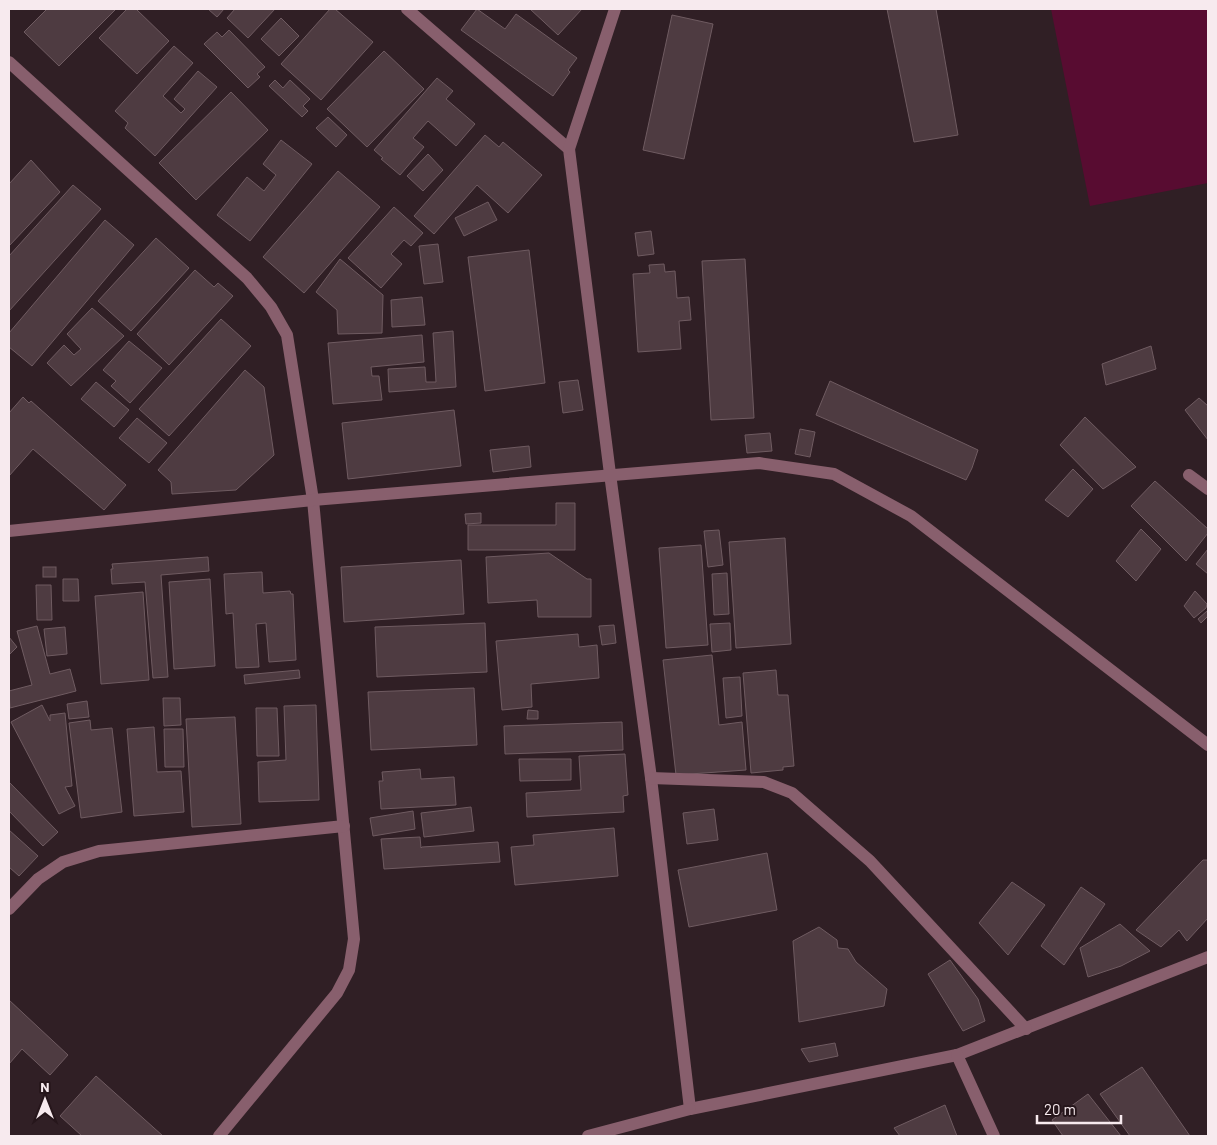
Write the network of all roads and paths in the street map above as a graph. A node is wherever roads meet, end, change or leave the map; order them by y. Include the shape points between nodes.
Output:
1 (407, 9) edge
2 (614, 9) edge
3 (9, 62) edge
4 (570, 149) junction
5 (610, 474) junction
6 (1189, 475) dead end
7 (1208, 489) edge
8 (313, 500) junction
9 (9, 531) edge
10 (1208, 745) edge
11 (651, 778) junction
12 (344, 826) junction
13 (9, 909) edge
14 (1208, 957) edge
15 (1026, 1029) junction
16 (957, 1055) junction
17 (690, 1108) junction
18 (219, 1136) edge
19 (588, 1136) edge
20 (994, 1136) edge

1 - 4 street
2 - 4 street
3 - 8 street via 247,278 271,307 287,336
4 - 5 street
5 - 8 street
5 - 10 street via 759,462 834,474 911,516
5 - 11 street
6 - 7 street
8 - 9 street
8 - 12 street
11 - 15 street via 764,782 792,794 870,861
11 - 17 street
12 - 13 street via 100,851 63,862 38,879
12 - 18 street via 354,939 349,970 337,993
14 - 15 street
15 - 16 street
16 - 17 street
16 - 20 street
17 - 19 street

